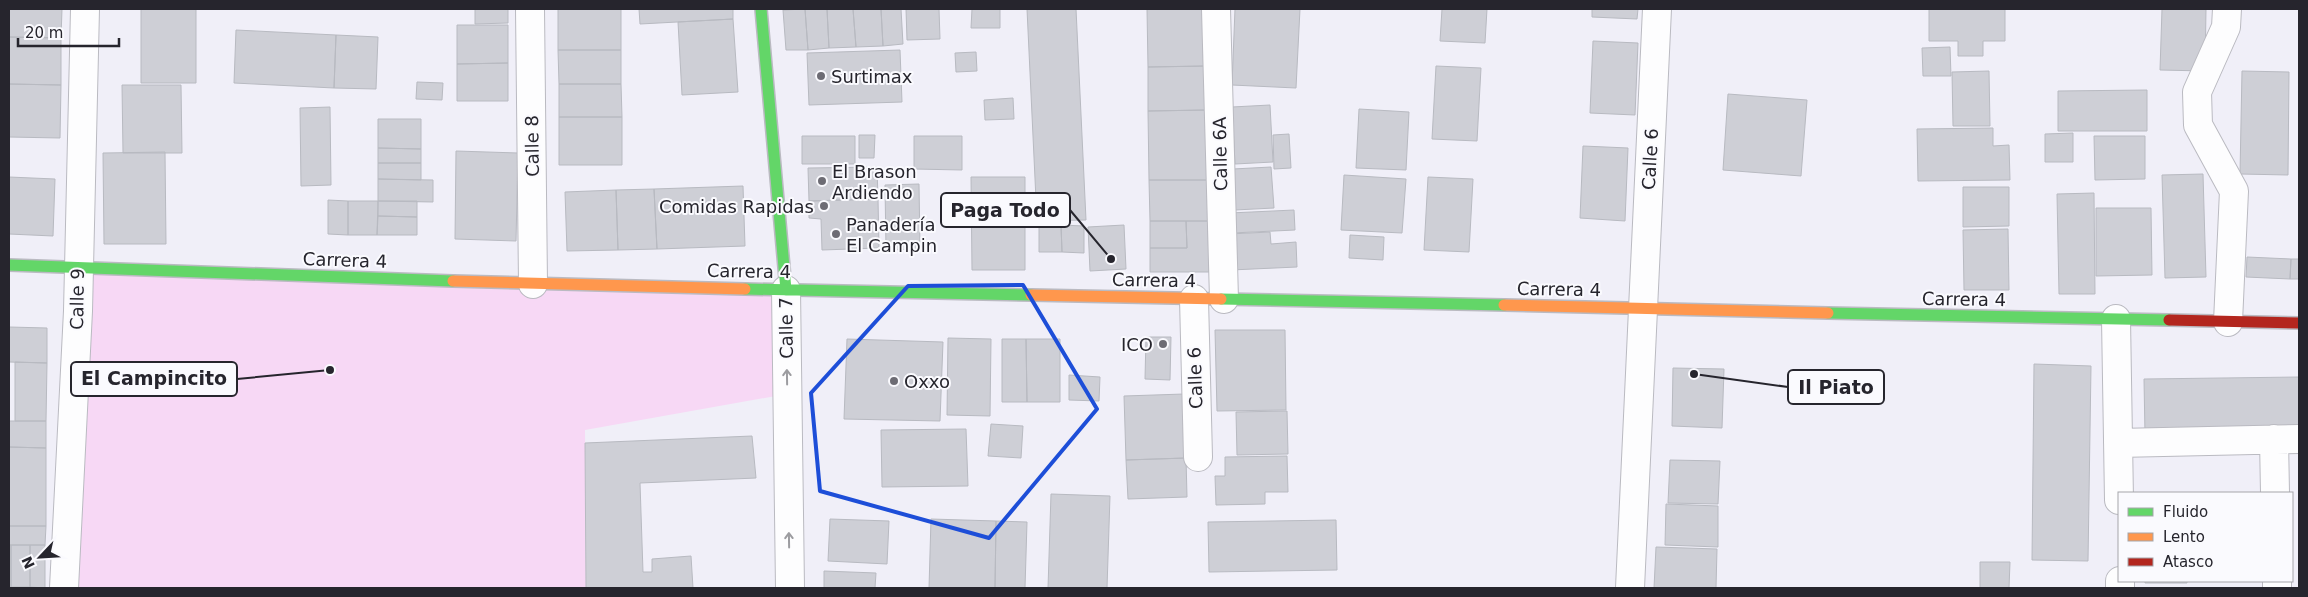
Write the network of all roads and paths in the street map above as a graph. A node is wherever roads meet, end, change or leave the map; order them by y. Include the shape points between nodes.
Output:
1 (85, 9) edge
2 (530, 9) edge
3 (761, 9) edge
4 (1216, 9) edge
5 (1658, 9) edge
6 (2227, 9) edge
7 (9, 265) edge
8 (77, 267) junction
9 (533, 284) junction
10 (786, 290) junction
11 (1194, 298) junction
12 (1224, 299) junction
13 (1643, 309) junction
14 (2116, 319) junction
15 (2228, 322) junction
16 (2299, 323) edge
17 (2287, 439) edge
18 (2118, 443) junction
19 (1198, 457) dead end
20 (2119, 492) edge
21 (2275, 492) edge
22 (64, 588) edge
23 (790, 588) edge
24 (1630, 588) edge

1 - 8 street, Calle 9
2 - 9 street, Calle 8
3 - 10 street, Calle 7
4 - 12 street, Calle 6A
5 - 13 street, Calle 6
6 - 15 street via 2226,27 2197,92 2198,125 2234,192
7 - 8 street, Carrera 4
8 - 9 street, Carrera 4
8 - 22 street, Calle 9 via 78,311
9 - 10 street, Carrera 4
10 - 11 street, Carrera 4
23 -> 10 street, Calle 7
11 - 12 street, Carrera 4
11 - 19 street, Calle 6
12 - 13 street, Carrera 4
13 - 14 street, Carrera 4
13 - 24 street, Calle 6
14 - 15 street, Carrera 4
14 - 18 street
15 - 16 street, Carrera 4
17 - 18 street
17 - 21 street
18 - 20 street

